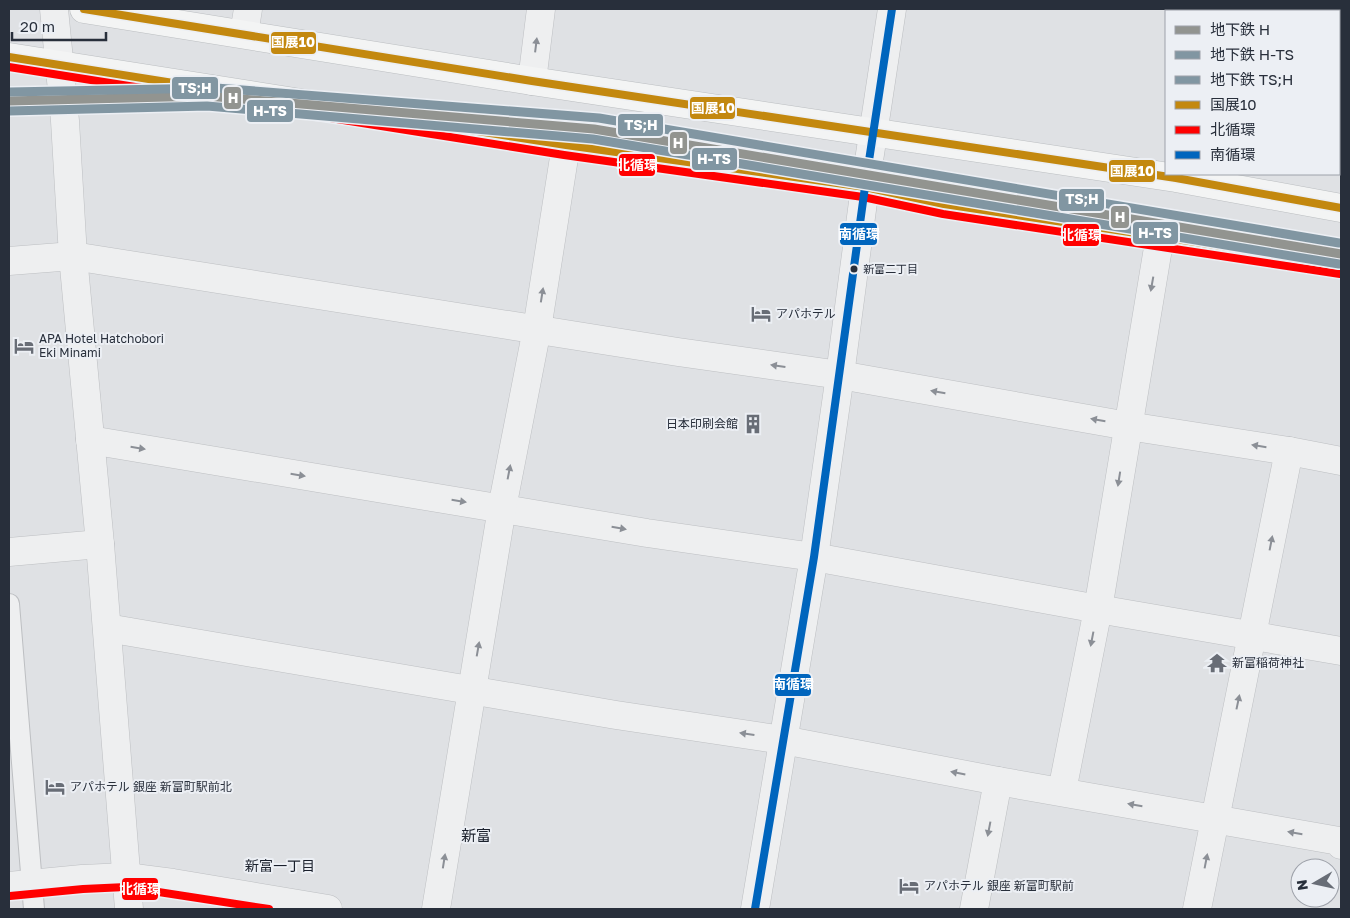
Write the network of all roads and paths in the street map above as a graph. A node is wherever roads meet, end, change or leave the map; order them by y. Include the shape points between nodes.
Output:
1 (54, 9) edge
2 (84, 9) edge
3 (541, 9) edge
4 (892, 9) edge
5 (246, 22) edge
6 (9, 57) edge
7 (59, 65) junction
8 (532, 81) junction
9 (874, 132) junction
10 (566, 145) junction
11 (1165, 174) edge
12 (1176, 176) edge
13 (865, 186) junction
14 (1341, 208) edge
15 (1160, 236) junction
16 (73, 256) junction
17 (9, 262) edge
18 (1341, 264) edge
19 (537, 329) junction
20 (840, 375) junction
21 (1128, 426) junction
22 (90, 440) junction
23 (1289, 451) junction
24 (1341, 461) edge
25 (502, 508) junction
26 (100, 544) junction
27 (9, 552) edge
28 (814, 557) junction
29 (9, 604) edge
30 (1098, 610) junction
31 (106, 628) junction
32 (1252, 636) junction
33 (1341, 651) edge
34 (471, 690) junction
35 (783, 740) junction
36 (998, 781) junction
37 (1062, 792) junction
38 (1214, 819) junction
39 (1341, 845) edge
40 (126, 877) junction
41 (25, 893) edge
42 (129, 909) edge
43 (328, 909) edge
44 (436, 909) edge
45 (755, 909) edge
46 (974, 909) edge
47 (1197, 909) edge

1 - 7 street
2 - 5 main road
8 -> 3 street
4 - 9 street
5 - 8 main road
6 - 7 main road
7 - 10 main road
7 - 16 street
8 - 9 main road
9 - 11 main road
9 - 13 street
10 - 13 main road
19 -> 10 street
12 - 14 main road
13 - 15 main road via 944,204
13 - 20 street
15 - 18 main road
15 -> 21 street
16 - 17 street
16 - 19 street
16 - 22 street
20 -> 19 street
25 -> 19 street
21 -> 20 street
20 - 28 street
23 -> 21 street
21 -> 30 street
22 -> 25 street
22 - 26 street
23 - 24 street
32 -> 23 street
25 -> 28 street
34 -> 25 street
26 - 27 street
26 - 31 street
28 - 30 street
28 - 35 street
29 - 41 street
30 - 32 street
30 -> 37 street
31 - 34 street
31 - 40 street
32 - 33 street
38 -> 32 street
35 -> 34 street
44 -> 34 street
36 -> 35 street
35 - 45 street
36 - 37 street
36 -> 46 street
38 -> 37 street
39 -> 38 street via 1339,841
47 -> 38 street
40 - 41 street
40 - 42 street
40 - 43 street

